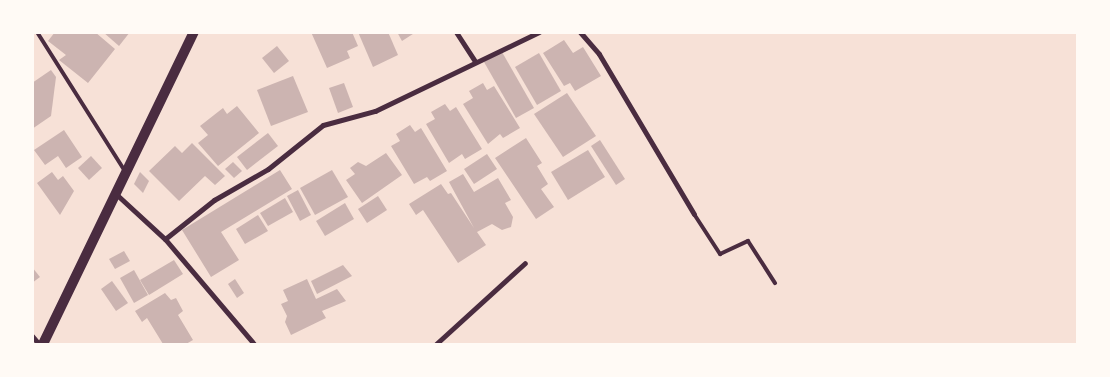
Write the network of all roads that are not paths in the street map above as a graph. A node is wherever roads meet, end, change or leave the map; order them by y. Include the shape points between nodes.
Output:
1 (37, 32) edge
2 (194, 32) edge
3 (456, 32) edge
4 (539, 32) edge
5 (580, 32) edge
6 (475, 61) junction
7 (126, 173) junction
8 (116, 194) junction
9 (694, 214) joint
10 (165, 239) junction
11 (525, 263) dead end
12 (775, 283) dead end
13 (32, 336) edge
14 (39, 344) edge
15 (43, 344) edge
16 (254, 344) edge
17 (436, 344) edge

1 - 7 lane
2 - 7 main road
3 - 6 street
4 - 6 street
5 - 9 street via 599,54
6 - 10 street via 375,110 322,125 268,169 214,200
7 - 8 main road
8 - 10 street
8 - 15 main road
9 - 12 lane via 720,254 748,241
10 - 16 street
11 - 17 street
13 - 14 street

